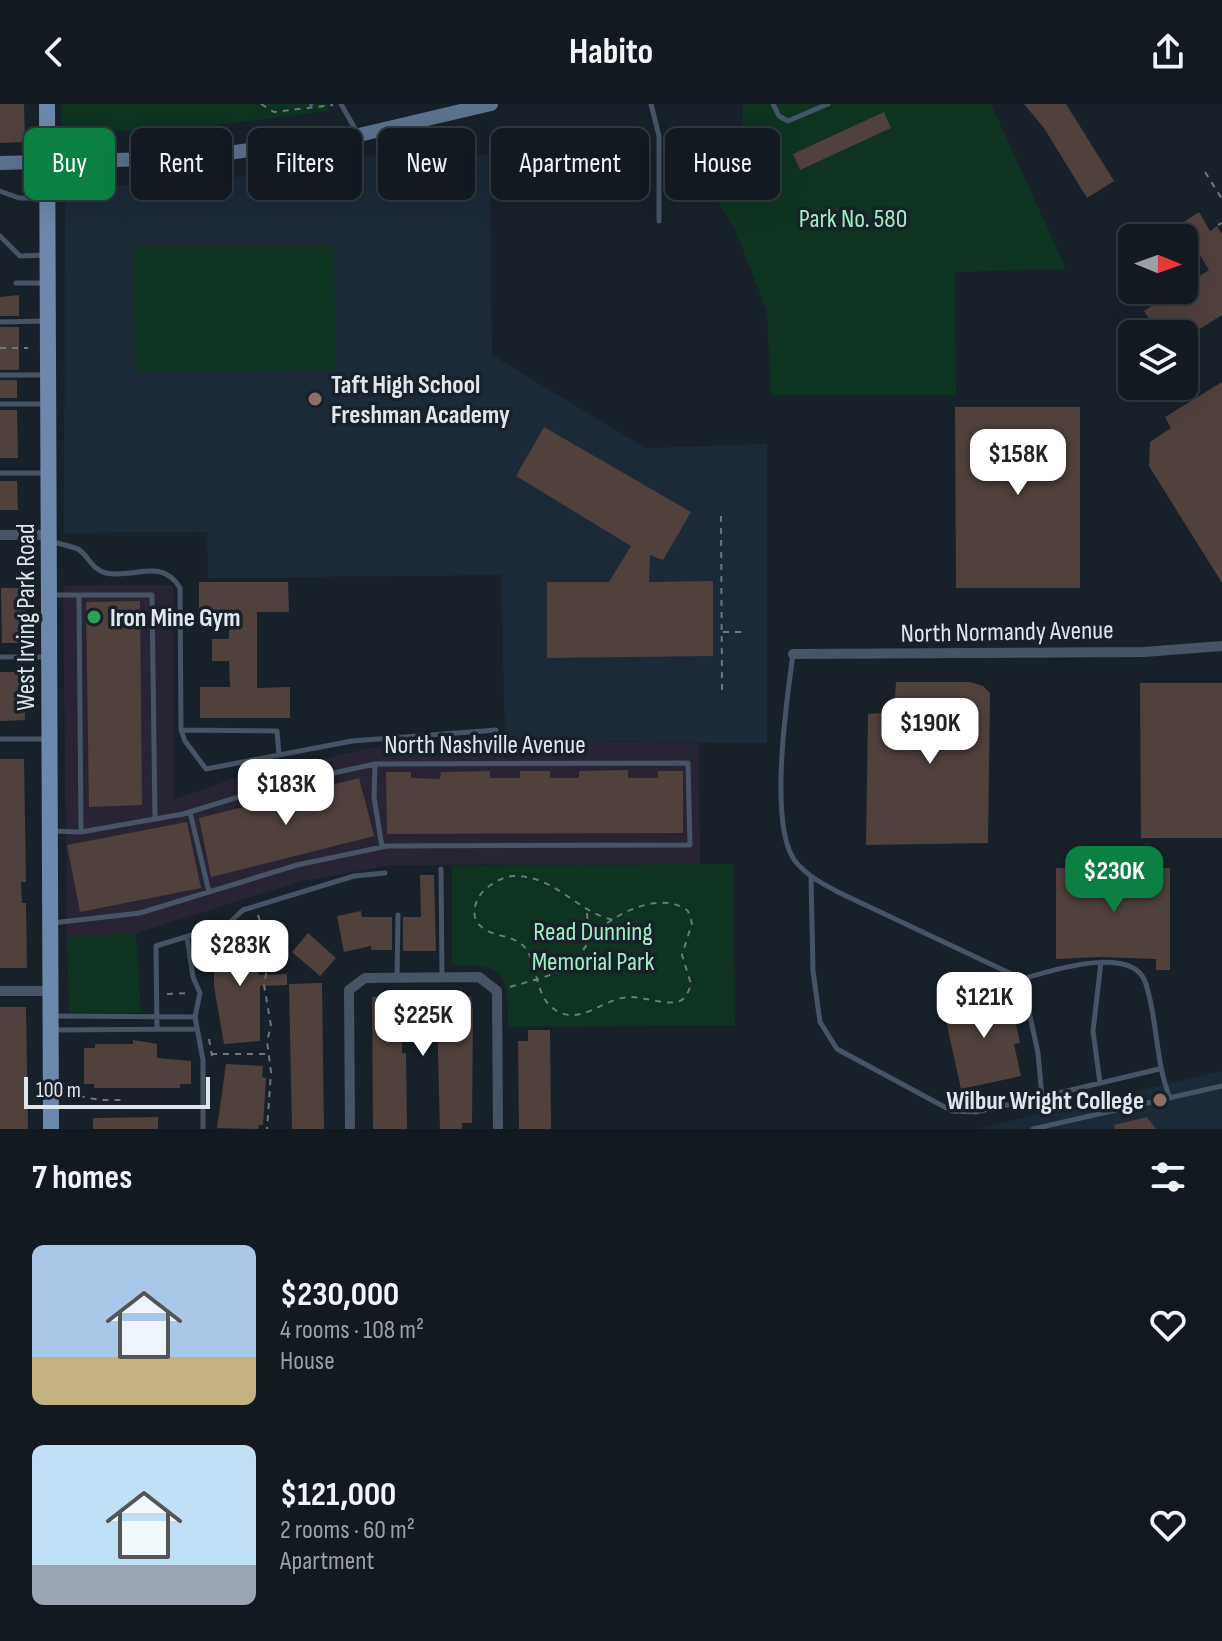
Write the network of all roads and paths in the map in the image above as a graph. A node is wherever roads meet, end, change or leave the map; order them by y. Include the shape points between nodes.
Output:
1 (47, 104) edge
2 (261, 104) edge
3 (340, 104) edge
4 (491, 104) edge
5 (651, 104) edge
6 (773, 104) edge
7 (828, 104) edge
8 (47, 128) edge
9 (355, 128) edge
10 (362, 134) edge
11 (248, 150) edge
12 (115, 161) edge
13 (0, 163) edge
14 (24, 163) edge
15 (1205, 172) dead end
16 (0, 191) edge
17 (24, 198) edge
18 (1222, 199) edge
19 (47, 200) edge
20 (659, 221) dead end
21 (0, 236) edge
22 (47, 255) junction
23 (16, 283) dead end
24 (47, 283) junction
25 (47, 321) junction
26 (0, 322) edge
27 (0, 348) edge
28 (28, 348) dead end
29 (0, 375) edge
30 (48, 375) junction
31 (0, 404) edge
32 (48, 404) junction
33 (0, 473) edge
34 (48, 473) junction
35 (721, 516) dead end
36 (0, 535) edge
37 (49, 538) junction
38 (49, 595) junction
39 (79, 595) junction
40 (722, 632) junction
41 (742, 632) dead end
42 (1222, 646) edge
43 (793, 654) joint
44 (1, 657) edge
45 (49, 657) junction
46 (722, 690) dead end
47 (181, 730) junction
48 (496, 730) dead end
49 (0, 739) edge
50 (50, 739) junction
51 (279, 755) junction
52 (375, 764) junction
53 (190, 812) junction
54 (155, 819) junction
55 (50, 831) junction
56 (81, 832) junction
57 (382, 847) junction
58 (441, 869) dead end
59 (385, 873) dead end
60 (811, 877) junction
61 (209, 892) junction
62 (255, 906) junction
63 (586, 911) junction
64 (398, 915) dead end
65 (614, 920) junction
66 (51, 923) junction
67 (228, 924) junction
68 (214, 929) junction
69 (232, 935) dead end
70 (187, 937) junction
71 (589, 941) junction
72 (1101, 962) junction
73 (199, 963) dead end
74 (397, 977) junction
75 (442, 977) junction
76 (537, 978) junction
77 (1022, 979) junction
78 (0, 991) edge
79 (51, 991) junction
80 (497, 991) junction
81 (116, 1017) junction
82 (157, 1017) junction
83 (195, 1017) junction
84 (51, 1023) junction
85 (116, 1029) junction
86 (157, 1029) junction
87 (196, 1029) junction
88 (267, 1054) junction
89 (202, 1055) junction
90 (1159, 1069) junction
91 (1100, 1083) junction
92 (1222, 1086) edge
93 (67, 1094) dead end
94 (1042, 1097) junction
95 (1170, 1098) junction
96 (126, 1100) dead end
97 (51, 1129) edge
98 (203, 1129) edge
99 (267, 1129) edge
100 (350, 1129) edge
101 (498, 1129) edge
102 (1033, 1129) edge

1 - 8 main road, West Irving Park Road
2 - 3 path via 274,112
3 - 9 lane
4 - 10 street
5 - 20 lane via 659,136
6 - 7 lane via 788,121
11 - 12 street
13 - 14 street
15 - 18 path
16 - 17 lane
19 - 22 main road, West Irving Park Road
21 - 22 lane via 20,256
22 - 24 main road, West Irving Park Road
23 - 24 lane
24 - 25 main road, West Irving Park Road
25 - 26 lane
25 - 30 main road, West Irving Park Road
27 - 28 path
29 - 30 lane
30 - 32 main road, West Irving Park Road
31 - 32 lane
32 - 34 main road, West Irving Park Road
33 - 34 lane
34 - 37 main road, West Irving Park Road
35 - 40 path
36 - 37 street
37 - 38 main road, West Irving Park Road
37 - 47 lane via 81,550 105,573 172,575 180,588
38 - 39 lane
38 - 45 main road, West Irving Park Road
39 - 54 lane via 152,595
39 - 56 lane
40 - 41 path
40 - 46 path
42 - 43 street, North Normandy Avenue via 1144,652
43 - 60 lane via 781,744 785,827 793,858
44 - 45 lane
45 - 50 main road, West Irving Park Road
47 - 51 lane via 277,731
47 - 51 lane via 206,769
48 - 51 lane via 403,735
49 - 50 lane
50 - 55 main road, West Irving Park Road
52 - 53 lane, North Nashville Avenue via 278,785
52 - 57 lane
52 - 57 lane, North Nashville Avenue via 688,763 690,845
53 - 54 lane, North Nashville Avenue
53 - 61 lane
54 - 56 lane, North Nashville Avenue
55 - 56 lane, North Nashville Avenue
55 - 66 main road, West Irving Park Road
57 - 61 lane
58 - 75 lane
59 - 62 lane via 354,876
60 - 77 lane
60 - 94 lane via 820,1022 837,1049 952,1111 976,1112
61 - 66 lane via 140,913
62 - 67 lane
62 - 88 path via 270,952 264,985 271,1026
63 - 65 path
63 - 71 path
63 - 76 path via 564,891 521,876 505,878 479,896 478,924 523,944
64 - 74 lane
65 - 71 path
65 - 76 path via 669,900 688,911 692,923 682,955 691,984 684,998 676,1002 625,997 569,1016 550,1006
66 - 79 main road, West Irving Park Road
67 - 68 lane
67 - 69 lane
68 - 70 lane
68 - 73 path
70 - 82 lane via 156,946
70 - 83 lane via 200,993
71 - 76 path via 572,964
72 - 77 lane
72 - 90 lane via 1132,966 1146,981
72 - 91 lane via 1093,1031
74 - 75 street
74 - 100 street via 365,978 349,990
75 - 80 street via 479,977
76 - 80 path
77 - 94 lane
78 - 79 street
79 - 84 main road, West Irving Park Road
80 - 101 street
81 - 82 lane
81 - 84 lane
81 - 85 lane
82 - 83 lane
82 - 86 lane
83 - 87 lane
84 - 85 lane
84 - 97 main road, West Irving Park Road
85 - 86 lane
86 - 87 lane
87 - 89 lane
88 - 89 path
88 - 99 path
89 - 98 lane
90 - 91 lane
90 - 95 lane
91 - 94 lane
92 - 95 lane
93 - 96 path
95 - 102 lane

